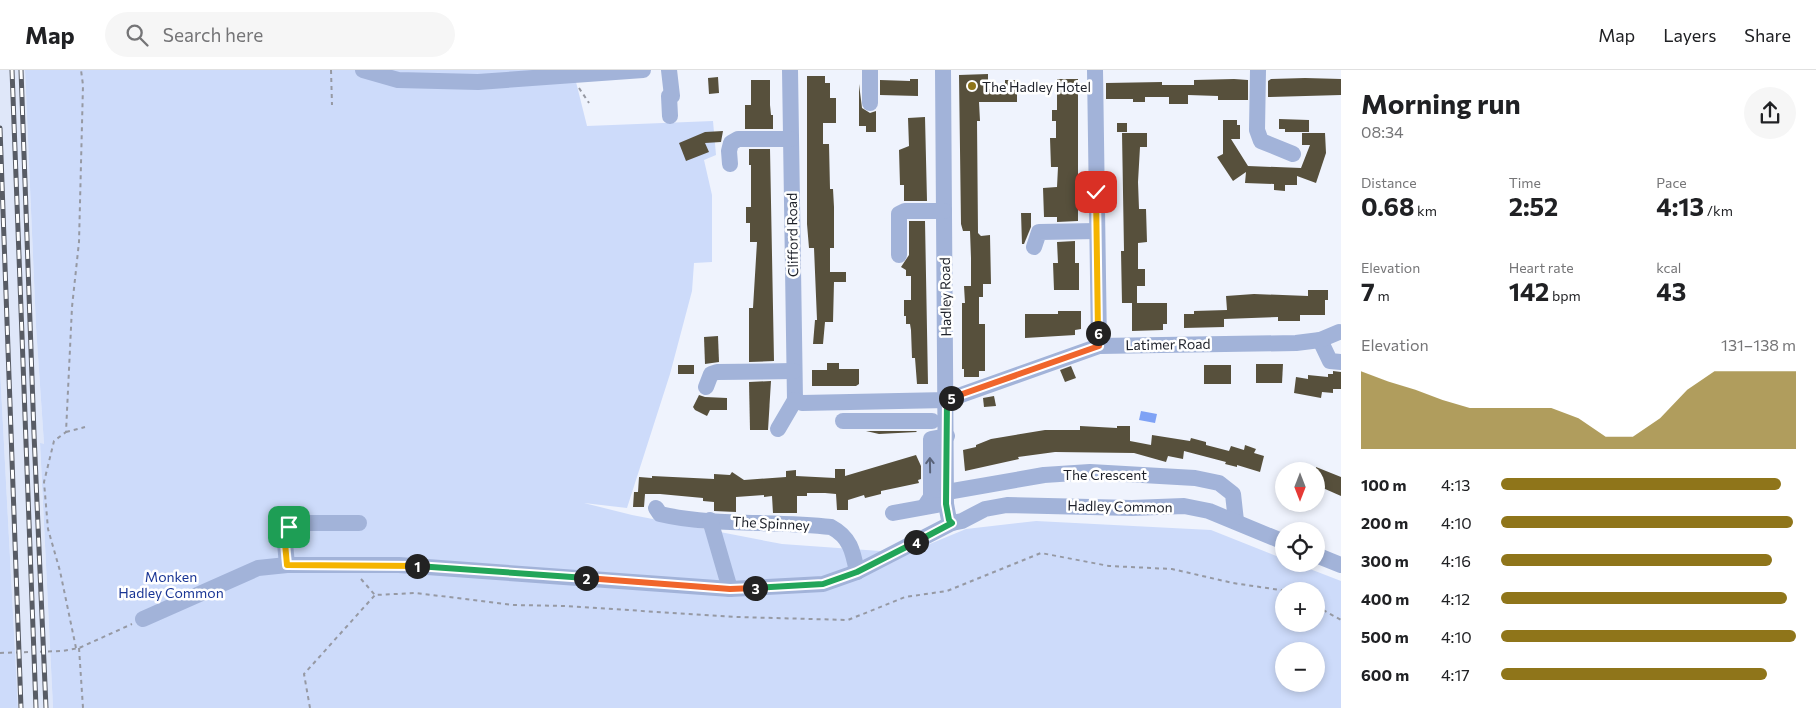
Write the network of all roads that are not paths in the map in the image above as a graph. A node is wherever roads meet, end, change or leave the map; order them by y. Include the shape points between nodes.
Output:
1 (363, 70) edge
2 (643, 70) edge
3 (669, 70) edge
4 (790, 70) edge
5 (870, 70) edge
6 (942, 70) edge
7 (1094, 70) edge
8 (1258, 70) edge
9 (870, 103) dead end
10 (670, 116) dead end
11 (791, 139) junction
12 (1293, 154) dead end
13 (730, 164) dead end
14 (944, 211) junction
15 (1096, 232) junction
16 (1034, 247) dead end
17 (899, 254) dead end
18 (1340, 330) edge
19 (1320, 340) junction
20 (1099, 346) junction
21 (1341, 362) edge
22 (794, 371) junction
23 (706, 387) dead end
24 (795, 400) junction
25 (947, 400) junction
26 (888, 401) junction
27 (889, 420) junction
28 (843, 421) dead end
29 (932, 421) dead end
30 (778, 429) dead end
31 (947, 436) junction
32 (946, 498) junction
33 (925, 506) junction
34 (656, 508) dead end
35 (893, 513) dead end
36 (710, 520) junction
37 (1236, 521) junction
38 (358, 523) dead end
39 (952, 523) junction
40 (1275, 538) edge
41 (1325, 559) edge
42 (287, 565) junction
43 (1341, 565) edge
44 (857, 572) junction
45 (730, 589) junction
46 (143, 619) road end

1 - 2 street via 398,80 478,82
3 - 10 street
4 - 11 street, Clifford Road
5 - 9 street
6 - 14 street, Hadley Road
7 - 15 street
8 - 12 street via 1256,145
11 - 13 street via 738,139 731,143
11 - 22 street, Clifford Road
14 - 17 street via 904,211 899,214
14 - 25 street, Hadley Road
15 - 16 street via 1039,232
15 - 20 street
18 - 19 street, Latimer Road
19 - 20 street, Latimer Road
19 - 21 street via 1330,361
20 - 25 street, Latimer Road
22 - 23 street via 717,372 712,374
22 - 24 street, Clifford Road
24 - 26 street, Latimer Road via 802,403
24 - 30 street
25 - 26 street, Latimer Road
25 - 31 street, Hadley Road
26 - 27 street
27 - 28 street
27 - 29 street
31 - 32 street, Hadley Road
33 -> 31 street via 931,497 931,439
32 - 33 street, The Crescent
32 - 37 street, The Crescent via 1044,475 1090,472 1195,478 1219,484 1233,494
32 - 39 street, Hadley Road
33 - 35 street, The Crescent
34 - 36 street, The Spinney via 660,514
36 - 44 street, The Spinney via 831,527 844,534
36 - 45 street, The Spinney
37 - 39 street, Hadley Common via 1184,506 1123,508 1026,504 996,506
37 - 40 street, Hadley Common
38 - 42 street via 298,523 289,527 284,532
39 - 44 street, Hadley Common
41 - 43 street
42 - 45 street, Hadley Common via 399,565
42 - 46 street, Hadley Common via 258,568
44 - 45 street, Hadley Common via 823,584

